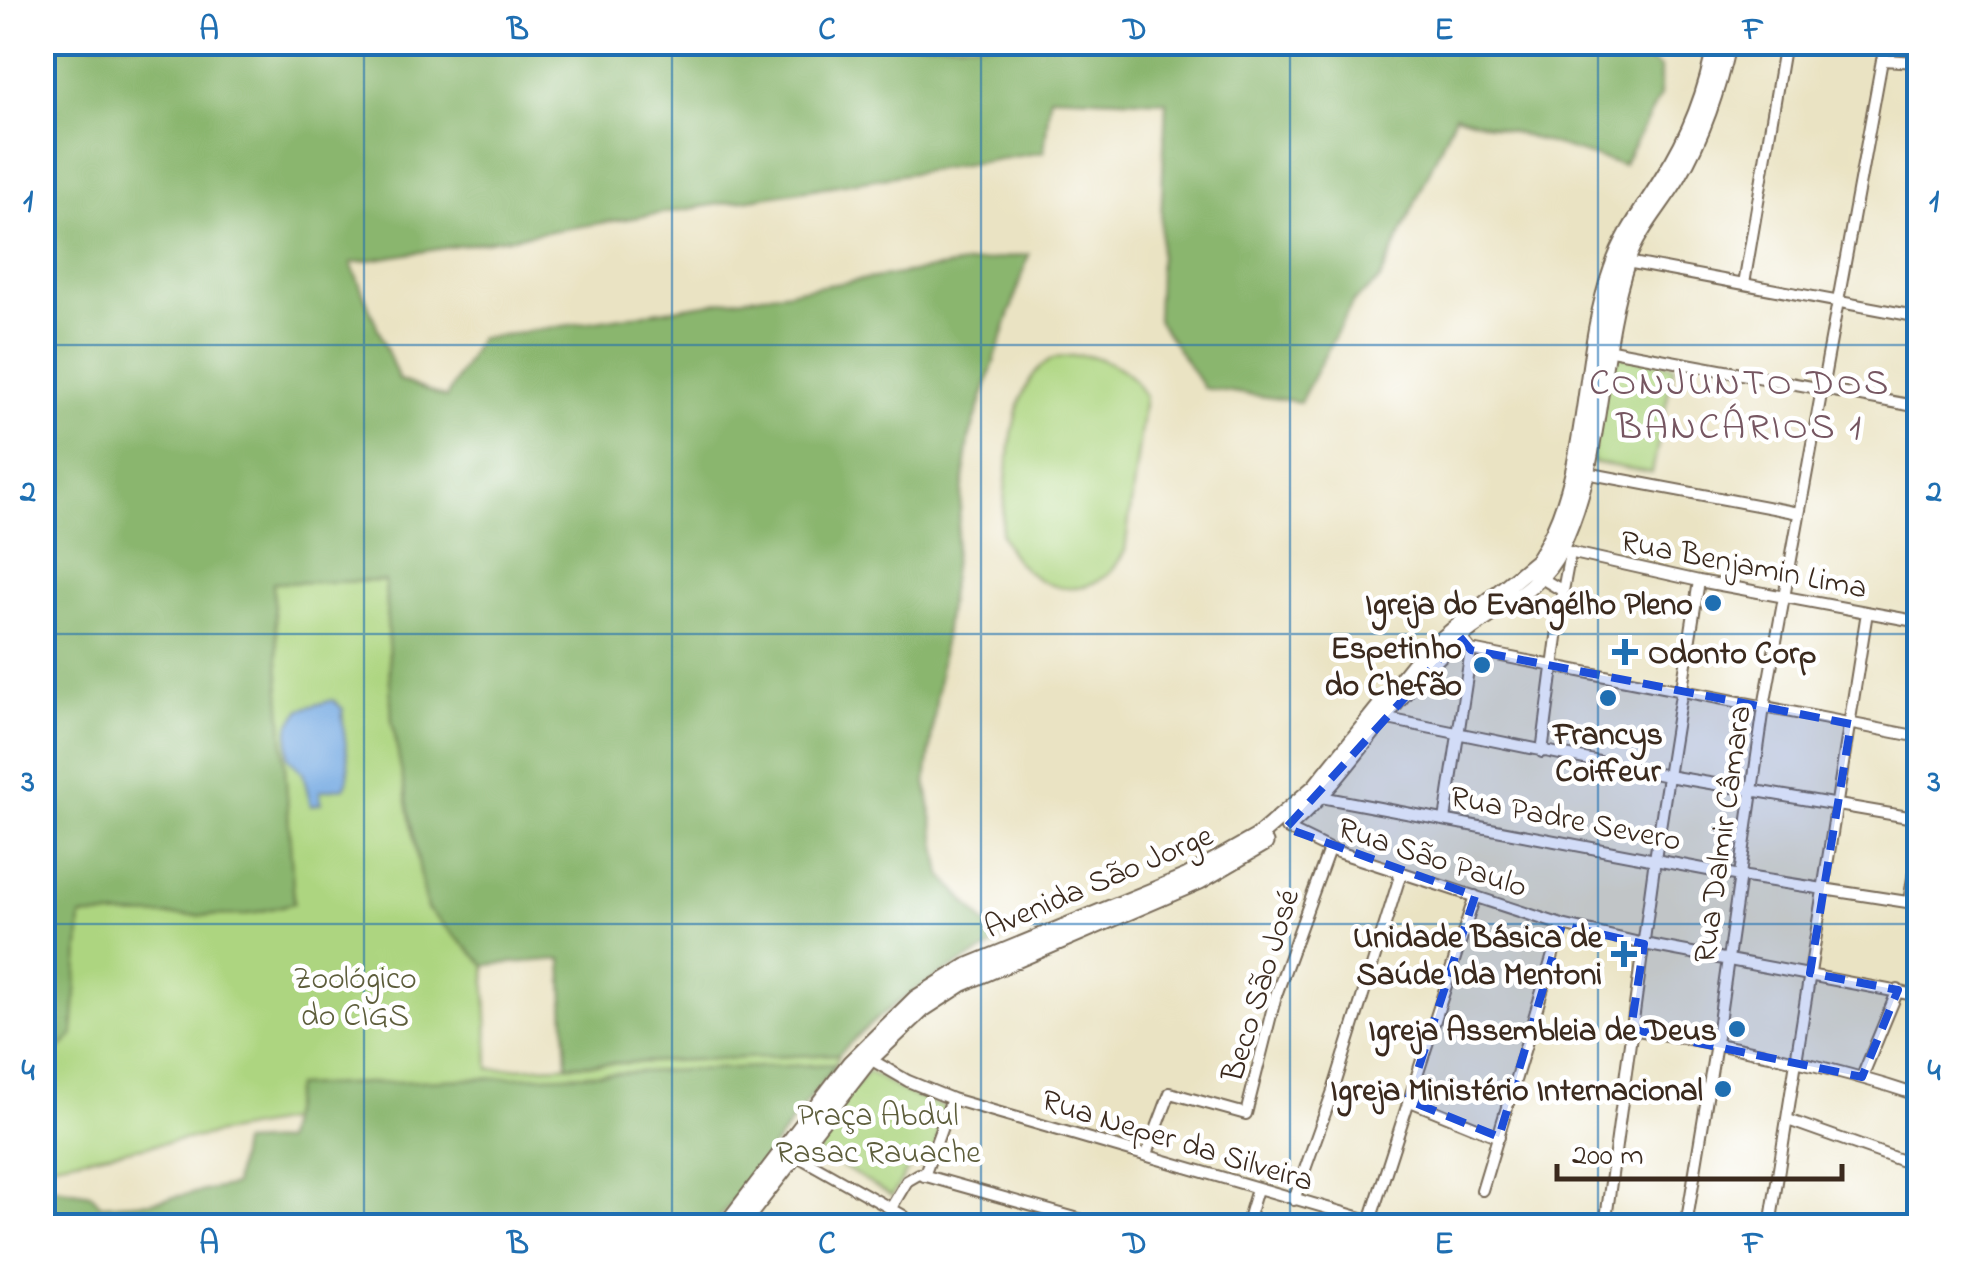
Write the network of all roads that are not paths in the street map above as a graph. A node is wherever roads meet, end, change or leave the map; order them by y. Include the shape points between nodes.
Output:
1 (1716, 42) edge
2 (1728, 42) edge
3 (1784, 42) edge
4 (1888, 42) edge
5 (1882, 60) junction
6 (1920, 62) edge
7 (1627, 262) junction
8 (1744, 284) junction
9 (1839, 303) junction
10 (1920, 317) edge
11 (1606, 349) junction
12 (1822, 389) junction
13 (1920, 407) edge
14 (1586, 473) junction
15 (1798, 513) junction
16 (1565, 552) junction
17 (1535, 575) junction
18 (1698, 581) junction
19 (1563, 591) junction
20 (1783, 596) junction
21 (1867, 612) junction
22 (1920, 622) edge
23 (1457, 632) junction
24 (1472, 650) junction
25 (1553, 666) junction
26 (1680, 693) junction
27 (1764, 708) junction
28 (1383, 718) junction
29 (1850, 724) junction
30 (1459, 736) junction
31 (1920, 737) edge
32 (1542, 752) junction
33 (1668, 776) junction
34 (1752, 791) junction
35 (1321, 797) junction
36 (1836, 804) junction
37 (1920, 819) edge
38 (1445, 820) junction
39 (1286, 828) junction
40 (1920, 835) edge
41 (1328, 849) junction
42 (1655, 859) junction
43 (1400, 873) junction
44 (1740, 876) junction
45 (1824, 890) junction
46 (1474, 896) junction
47 (1914, 903) edge
48 (1562, 924) junction
49 (1644, 944) junction
50 (1728, 958) junction
51 (1810, 973) junction
52 (1898, 990) junction
53 (1920, 996) edge
54 (1631, 1030) junction
55 (1716, 1043) junction
56 (870, 1058) junction
57 (1798, 1060) junction
58 (1862, 1077) junction
59 (1919, 1095) edge
60 (952, 1099) junction
61 (1408, 1100) junction
62 (1788, 1120) junction
63 (1499, 1137) junction
64 (794, 1154) junction
65 (1147, 1154) junction
66 (1920, 1167) edge
67 (924, 1176) junction
68 (1257, 1188) junction
69 (1482, 1190) dead end
70 (1294, 1200) junction
71 (891, 1208) junction
72 (1370, 1221) junction
73 (1072, 1222) edge
74 (725, 1226) edge
75 (740, 1226) edge
76 (904, 1226) edge
77 (1104, 1226) edge
78 (1246, 1226) edge
79 (1389, 1226) edge
80 (1605, 1226) edge
81 (1686, 1226) edge
82 (1770, 1226) edge

1 - 17 main road, Avenida São Jorge via 1692,128 1611,270 1564,508
2 - 7 main road, Avenida São Jorge via 1703,130
3 - 8 street
4 - 5 street, Rua Dalmir Câmara
5 - 6 street
5 - 9 street, Rua Dalmir Câmara
7 - 8 street
7 - 11 main road, Avenida São Jorge
8 - 9 street
9 - 10 street
9 - 12 street, Rua Dalmir Câmara
11 - 12 street
11 - 14 main road, Avenida São Jorge
12 - 13 street
12 - 15 street, Rua Dalmir Câmara
14 - 15 street
14 - 16 main road, Avenida São Jorge
15 - 20 street, Rua Dalmir Câmara
16 - 17 main road, Avenida São Jorge
16 - 18 street, Rua Benjamin Lima
16 - 19 street
17 - 19 street
17 - 23 main road, Avenida São Jorge
18 - 20 street, Rua Benjamin Lima
18 - 26 street
19 - 25 street
20 - 21 street, Rua Benjamin Lima
20 - 27 street, Rua Dalmir Câmara
21 - 22 street, Rua Benjamin Lima
21 - 29 street
23 - 24 street
23 - 28 main road, Avenida São Jorge
23 - 74 main road, Avenida São Jorge via 1418,659 1315,787 1257,837 1186,876 966,967 916,998 857,1054
24 - 25 street
24 - 30 street
25 - 26 street
25 - 32 street
26 - 27 street
26 - 33 street
27 - 29 street
27 - 34 street, Rua Dalmir Câmara
28 - 30 street
28 - 35 main road, Avenida São Jorge
29 - 31 street
29 - 36 street
30 - 32 street
30 - 38 street
32 - 33 street
33 - 34 street
33 - 42 street
34 - 36 street
34 - 44 street, Rua Dalmir Câmara
35 - 38 street, Rua Padre Severo
35 - 39 main road, Avenida São Jorge
36 - 37 street
36 - 45 street
38 - 42 street, Rua Padre Severo
39 - 41 street, Rua São Paulo
39 - 56 main road, Avenida São Jorge via 1200,881 963,983
40 - 47 street
41 - 43 street, Rua São Paulo
41 - 65 street, Beco São José via 1276,995 1246,1114 1170,1094
42 - 44 street, Rua Padre Severo
42 - 49 street
43 - 46 street, Rua São Paulo
43 - 70 street
44 - 45 street, Rua Padre Severo
44 - 50 street, Rua Dalmir Câmara
45 - 47 street, Rua Padre Severo
45 - 51 street
46 - 48 street, Rua São Paulo
46 - 61 street
48 - 49 street, Rua São Paulo
48 - 63 street
49 - 50 street, Rua São Paulo
49 - 54 street
50 - 51 street, Rua São Paulo
50 - 55 street, Rua Dalmir Câmara
51 - 52 street, Rua São Paulo
51 - 57 street
52 - 53 street, Rua São Paulo
52 - 58 street
54 - 55 street
54 - 80 street
55 - 57 street
55 - 81 street, Rua Dalmir Câmara
56 - 60 street, Rua Neper da Silveira
56 - 64 main road, Avenida São Jorge
57 - 58 street
57 - 62 street
58 - 59 street
60 - 65 street, Rua Neper da Silveira
60 - 67 street
61 - 63 street
61 - 72 street
62 - 66 street
62 - 82 street
63 - 69 street
64 - 71 street
64 - 75 main road, Avenida São Jorge
65 - 68 street, Rua Neper da Silveira
67 - 71 street via 910,1177
67 - 73 street
68 - 70 street, Rua Neper da Silveira
68 - 78 street
70 - 72 street, Rua Neper da Silveira
71 - 76 street via 904,1216
72 - 79 street, Rua Neper da Silveira
73 - 77 street

